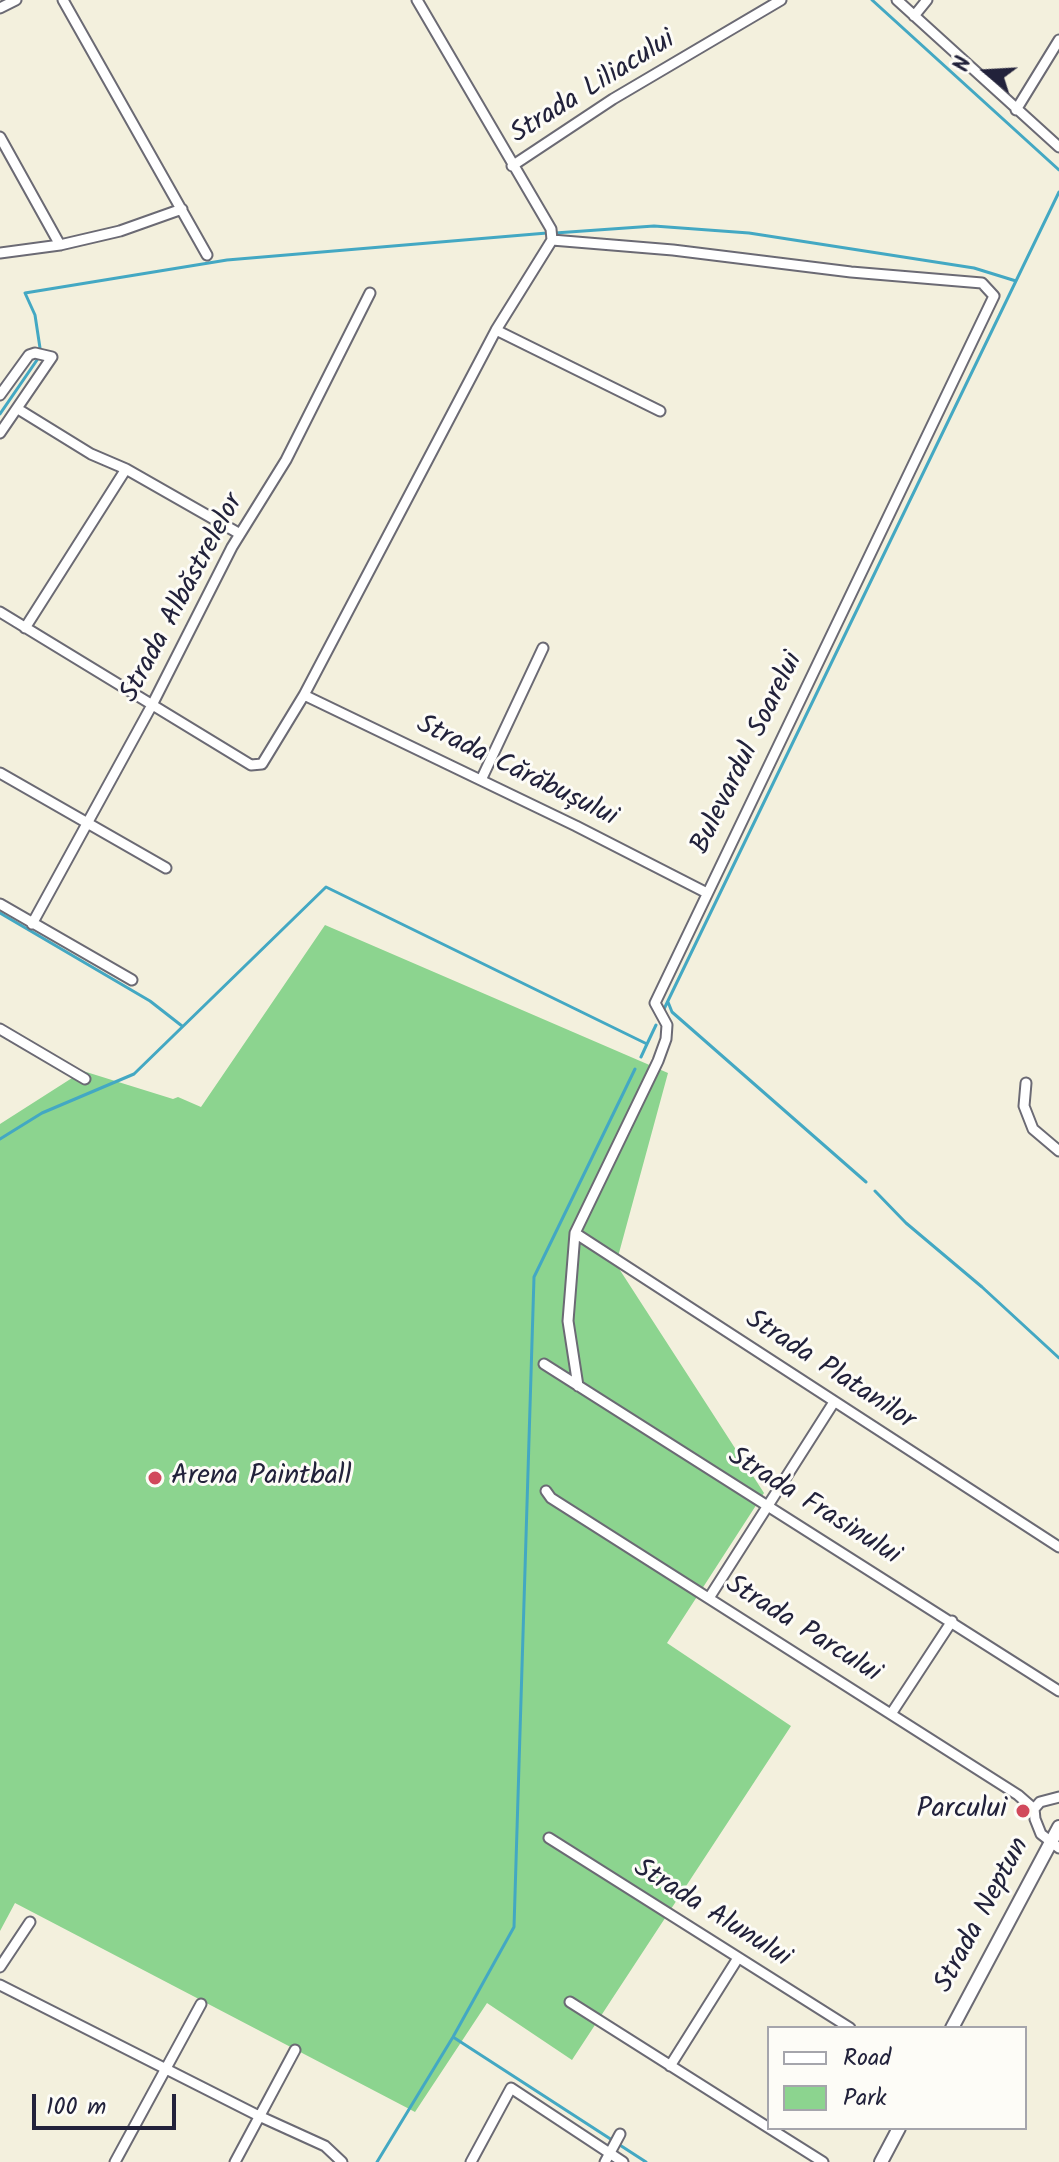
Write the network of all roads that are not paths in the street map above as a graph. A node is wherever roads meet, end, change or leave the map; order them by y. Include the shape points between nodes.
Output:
1 (16, 0) edge
2 (63, 0) edge
3 (417, 0) edge
4 (781, 0) edge
5 (897, 0) edge
6 (927, 0) edge
7 (0, 8) edge
8 (914, 16) junction
9 (1059, 40) edge
10 (1016, 110) junction
11 (0, 137) edge
12 (1059, 147) edge
13 (512, 166) junction
14 (182, 209) junction
15 (552, 240) junction
16 (60, 245) junction
17 (0, 253) edge
18 (207, 255) dead end
19 (370, 293) dead end
20 (496, 330) junction
21 (0, 395) edge
22 (18, 409) junction
23 (660, 411) dead end
24 (0, 433) edge
25 (126, 469) junction
26 (240, 534) junction
27 (0, 612) edge
28 (25, 628) junction
29 (543, 648) dead end
30 (304, 695) junction
31 (152, 705) junction
32 (0, 773) edge
33 (481, 780) junction
34 (87, 825) junction
35 (166, 868) dead end
36 (707, 893) junction
37 (0, 904) edge
38 (32, 924) junction
39 (132, 980) dead end
40 (0, 1029) edge
41 (85, 1079) dead end
42 (1026, 1083) dead end
43 (1059, 1151) edge
44 (575, 1233) junction
45 (544, 1364) dead end
46 (578, 1386) junction
47 (834, 1402) junction
48 (546, 1491) dead end
49 (767, 1506) junction
50 (1059, 1547) edge
51 (709, 1598) junction
52 (952, 1621) junction
53 (1059, 1691) edge
54 (891, 1714) junction
55 (1059, 1797) edge
56 (1034, 1809) junction
57 (1059, 1827) edge
58 (549, 1838) dead end
59 (1055, 1845) edge
60 (30, 1922) dead end
61 (738, 1958) junction
62 (0, 1967) edge
63 (0, 1985) edge
64 (570, 2002) dead end
65 (201, 2004) dead end
66 (847, 2026) edge
67 (953, 2026) edge
68 (295, 2050) dead end
69 (670, 2066) junction
70 (166, 2068) junction
71 (259, 2116) junction
72 (767, 2127) edge
73 (772, 2130) edge
74 (898, 2130) edge
75 (619, 2137) dead end
76 (609, 2155) edge
77 (115, 2162) edge
78 (235, 2162) edge
79 (342, 2162) edge
80 (471, 2162) edge
81 (623, 2162) edge
82 (823, 2162) edge
83 (881, 2162) edge

1 - 7 street
2 - 14 street
3 - 13 street
4 - 13 street, Strada Liliacului
5 - 8 street
6 - 8 street
8 - 10 street
9 - 10 street
10 - 12 street
11 - 16 street
13 - 15 street via 551,229
14 - 16 street
14 - 18 street
15 - 20 street
15 - 36 street, Bulevardul Soarelui via 982,283 994,296
16 - 17 street
19 - 26 street, Strada Albăstrelelor via 286,460
20 - 23 street
20 - 30 street
21 - 22 street via 29,355 52,357
22 - 24 street
22 - 25 street
25 - 26 street
25 - 28 street
26 - 31 street, Strada Albăstrelelor
27 - 28 street
28 - 31 street
29 - 33 street
30 - 31 street via 257,765
30 - 33 street, Strada Cărăbușului
31 - 34 street, Strada Albăstrelelor
32 - 34 street
33 - 36 street, Strada Cărăbușului
34 - 35 street
34 - 38 street, Strada Albăstrelelor
36 - 44 street, Bulevardul Soarelui via 655,1003 667,1025 658,1061
37 - 38 street
38 - 39 street
40 - 41 street
42 - 43 street via 1024,1106 1033,1129
44 - 46 street via 568,1321
44 - 47 street, Strada Platanilor
45 - 46 street, Strada Frasinului
46 - 49 street, Strada Frasinului
47 - 49 street
47 - 50 street, Strada Platanilor
48 - 51 street, Strada Parcului
49 - 51 street
49 - 52 street, Strada Frasinului
51 - 54 street, Strada Parcului
52 - 53 street, Strada Frasinului
52 - 54 street
54 - 56 street, Strada Parcului
55 - 56 street
56 - 59 street, Strada Parcului via 1041,1834
57 - 59 street, Strada Neptun
58 - 61 street, Strada Alunului
59 - 67 street, Strada Neptun
60 - 62 street
61 - 66 street, Strada Alunului
61 - 69 street
63 - 70 street
64 - 69 street
65 - 70 street
68 - 71 street
69 - 72 street
70 - 71 street
70 - 77 street
71 - 78 street
71 - 79 street via 325,2146
73 - 82 street
74 - 83 street
75 - 76 street
76 - 80 street via 511,2088
76 - 81 street

